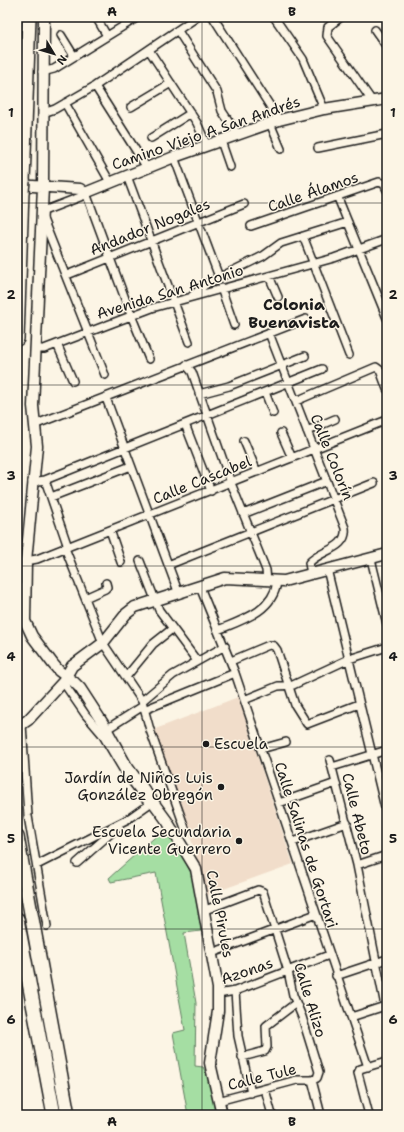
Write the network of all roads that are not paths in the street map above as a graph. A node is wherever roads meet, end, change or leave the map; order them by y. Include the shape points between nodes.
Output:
1 (29, 17) edge
2 (44, 17) edge
3 (96, 17) edge
4 (138, 17) edge
5 (197, 17) edge
6 (213, 17) edge
7 (274, 17) edge
8 (341, 17) edge
9 (376, 30) dead end
10 (178, 31) junction
11 (61, 36) dead end
12 (107, 36) junction
13 (387, 47) edge
14 (150, 50) junction
15 (74, 56) junction
16 (42, 72) junction
17 (171, 83) junction
18 (95, 86) junction
19 (387, 99) edge
20 (372, 101) junction
21 (65, 104) junction
22 (131, 107) dead end
23 (324, 109) junction
24 (43, 112) junction
25 (191, 113) junction
26 (274, 122) junction
27 (387, 134) edge
28 (238, 135) junction
29 (151, 138) dead end
30 (221, 141) junction
31 (206, 146) junction
32 (318, 148) dead end
33 (281, 149) dead end
34 (174, 157) junction
35 (230, 167) dead end
36 (147, 168) junction
37 (127, 176) junction
38 (110, 182) junction
39 (21, 186) edge
40 (43, 187) junction
41 (387, 190) edge
42 (86, 193) junction
43 (338, 198) junction
44 (244, 204) dead end
45 (41, 212) junction
46 (199, 222) junction
47 (348, 222) junction
48 (251, 226) dead end
49 (303, 236) junction
50 (387, 238) edge
51 (152, 240) junction
52 (360, 249) junction
53 (110, 257) junction
54 (312, 264) junction
55 (67, 275) junction
56 (269, 276) junction
57 (219, 278) junction
58 (221, 288) junction
59 (192, 296) junction
60 (278, 297) dead end
61 (175, 301) junction
62 (131, 315) junction
63 (387, 318) edge
64 (306, 319) dead end
65 (234, 325) dead end
66 (88, 331) junction
67 (269, 333) junction
68 (17, 339) edge
69 (189, 342) dead end
70 (57, 344) junction
71 (36, 349) junction
72 (349, 355) dead end
73 (305, 356) dead end
74 (149, 359) dead end
75 (186, 365) junction
76 (282, 365) junction
77 (322, 369) dead end
78 (105, 375) dead end
79 (73, 381) dead end
80 (288, 382) junction
81 (387, 389) edge
82 (265, 392) junction
83 (199, 394) junction
84 (106, 398) junction
85 (296, 401) junction
86 (273, 413) dead end
87 (206, 416) junction
88 (335, 419) dead end
89 (387, 420) edge
90 (185, 424) junction
91 (34, 425) junction
92 (307, 431) junction
93 (280, 433) dead end
94 (244, 441) dead end
95 (125, 448) junction
96 (314, 449) junction
97 (292, 458) junction
98 (132, 466) junction
99 (257, 472) junction
100 (44, 480) junction
101 (327, 481) junction
102 (32, 482) junction
103 (231, 483) junction
104 (374, 483) dead end
105 (211, 490) junction
106 (51, 497) junction
107 (334, 499) junction
108 (243, 514) junction
109 (150, 515) junction
110 (110, 530) junction
111 (250, 532) junction
112 (67, 547) junction
113 (387, 554) edge
114 (371, 559) junction
115 (26, 560) junction
116 (140, 561) dead end
117 (121, 562) dead end
118 (168, 565) junction
119 (327, 569) junction
120 (311, 574) junction
121 (272, 581) junction
122 (106, 583) dead end
123 (200, 587) junction
124 (179, 594) junction
125 (85, 598) junction
126 (155, 601) junction
127 (387, 624) edge
128 (172, 629) junction
129 (218, 630) junction
130 (104, 643) junction
131 (226, 646) junction
132 (387, 647) edge
133 (349, 659) junction
134 (198, 661) junction
135 (231, 661) junction
136 (235, 673) junction
137 (126, 677) junction
138 (64, 679) junction
139 (288, 685) junction
140 (244, 700) junction
141 (359, 704) junction
142 (143, 706) junction
143 (20, 724) edge
144 (107, 729) junction
145 (286, 742) dead end
146 (261, 749) junction
147 (387, 750) edge
148 (372, 754) junction
149 (336, 783) junction
150 (151, 803) junction
151 (279, 803) junction
152 (387, 816) edge
153 (128, 819) junction
154 (347, 823) junction
155 (186, 831) dead end
156 (17, 837) edge
157 (293, 842) junction
158 (387, 855) edge
159 (77, 863) dead end
160 (357, 865) junction
161 (37, 866) junction
162 (205, 910) junction
163 (316, 914) junction
164 (17, 919) edge
165 (47, 926) dead end
166 (275, 930) junction
167 (212, 953) junction
168 (329, 955) junction
169 (387, 959) edge
170 (376, 963) junction
171 (288, 971) junction
172 (336, 976) junction
173 (235, 991) junction
174 (218, 994) junction
175 (296, 1003) junction
176 (385, 1006) junction
177 (387, 1016) edge
178 (351, 1017) junction
179 (242, 1057) junction
180 (387, 1062) edge
181 (368, 1067) junction
182 (312, 1080) junction
183 (265, 1089) junction
184 (251, 1093) junction
185 (218, 1101) junction
186 (54, 1115) edge
187 (68, 1115) edge
188 (222, 1115) edge
189 (272, 1115) edge
190 (321, 1115) edge
191 (369, 1115) edge

1 - 39 highway
2 - 16 street
3 - 12 street
4 - 12 street
5 - 10 street
6 - 26 street
7 - 23 street via 303,59
8 - 20 street via 331,24 327,36
9 - 13 street
10 - 14 street
10 - 28 street via 217,92 222,112
11 - 15 street
12 - 15 street
14 - 17 street
14 - 18 street
15 - 16 street via 54,69
16 - 24 street
17 - 22 street
17 - 25 street
18 - 21 street
18 - 36 street
19 - 20 street, Camino Viejo A San Andrés
20 - 23 street, Camino Viejo A San Andrés
21 - 24 street via 52,111
21 - 38 street
23 - 26 street, Camino Viejo A San Andrés
24 - 40 street
25 - 29 street
25 - 31 street
26 - 28 street, Camino Viejo A San Andrés
26 - 33 street
27 - 32 street
28 - 30 street, Camino Viejo A San Andrés
30 - 31 street, Camino Viejo A San Andrés
30 - 35 street
31 - 34 street, Camino Viejo A San Andrés
34 - 36 street, Camino Viejo A San Andrés
34 - 46 street
36 - 37 street, Camino Viejo A San Andrés
37 - 38 street, Camino Viejo A San Andrés
37 - 51 street
38 - 42 street, Camino Viejo A San Andrés
39 - 40 street
39 - 68 highway
40 - 42 street via 80,190
40 - 45 street
41 - 43 street, Calle Álamos via 382,183
42 - 45 street, Camino Viejo A San Andrés
42 - 53 street
43 - 47 street
43 - 48 street, Calle Álamos
44 - 46 street, Andador Nogales
45 - 55 street
45 - 71 street
46 - 51 street, Andador Nogales
46 - 57 street
47 - 49 street
47 - 52 street
49 - 54 street
49 - 57 street via 280,243 263,256
50 - 52 street, Avenida San Antonio
51 - 53 street, Andador Nogales
51 - 61 street
52 - 54 street, Avenida San Antonio
52 - 63 street
53 - 55 street, Andador Nogales
53 - 62 street
54 - 56 street, Avenida San Antonio
54 - 72 street
55 - 66 street
56 - 58 street, Avenida San Antonio
56 - 60 street
57 - 59 street via 200,288
58 - 59 street, Avenida San Antonio
58 - 65 street
59 - 61 street, Avenida San Antonio
61 - 62 street, Avenida San Antonio
61 - 69 street
62 - 66 street, Avenida San Antonio
62 - 74 street
64 - 67 street
66 - 70 street, Avenida San Antonio
66 - 78 street
67 - 75 street
67 - 76 street, Calle Colorín
70 - 71 street, Avenida San Antonio
70 - 79 street
71 - 91 street
73 - 76 street
75 - 83 street via 191,369
75 - 84 street
76 - 80 street, Calle Colorín
76 - 83 street via 229,386
77 - 80 street
80 - 82 street
80 - 85 street, Calle Colorín
81 - 85 street via 380,370 376,367
82 - 86 street
82 - 87 street
83 - 87 street
84 - 91 street
84 - 95 street
85 - 92 street, Calle Colorín
87 - 90 street
87 - 103 street
88 - 92 street
89 - 96 street, Calle Cascabel
90 - 95 street
90 - 105 street
91 - 102 street via 36,446
92 - 96 street, Calle Colorín
93 - 97 street
94 - 99 street
95 - 98 street
95 - 100 street
96 - 97 street, Calle Cascabel
96 - 101 street, Calle Colorín
97 - 99 street, Calle Cascabel
98 - 106 street
98 - 109 street
99 - 103 street, Calle Cascabel
100 - 102 street
100 - 106 street
101 - 107 street, Calle Colorín
101 - 108 street
102 - 115 street
103 - 105 street, Calle Cascabel
103 - 108 street
104 - 107 street
105 - 109 street, Calle Cascabel
106 - 112 street
107 - 111 street
107 - 120 street, Calle Colorín via 346,528 345,536 337,546 312,559 309,563
108 - 111 street
109 - 110 street, Calle Cascabel
109 - 118 street
110 - 112 street, Calle Cascabel
110 - 117 street
111 - 118 street
111 - 121 street
112 - 115 street, Calle Cascabel via 38,560
112 - 125 street
113 - 114 street
114 - 119 street
114 - 127 street
115 - 138 street, Calle Pirules via 24,613 27,627
116 - 126 street
118 - 124 street
119 - 120 street
119 - 133 street
120 - 121 street
121 - 123 street via 225,578
121 - 129 street via 274,596 248,618
122 - 125 street via 106,590
123 - 124 street
123 - 129 street, Calle Salinas de Gortari
124 - 126 street
125 - 130 street
126 - 128 street
126 - 130 street via 135,607 126,614
128 - 134 street
128 - 137 street via 153,644
129 - 131 street, Calle Salinas de Gortari
130 - 137 street
130 - 138 street via 72,666
131 - 134 street
131 - 135 street, Calle Salinas de Gortari
132 - 133 street
133 - 139 street
133 - 141 street
134 - 142 street via 169,678
135 - 136 street, Calle Salinas de Gortari
135 - 139 street via 269,645 274,646
136 - 140 street, Calle Salinas de Gortari
136 - 142 street
137 - 142 street
138 - 143 street
138 - 144 street, Calle Pirules via 80,688
138 - 150 street via 134,786
139 - 140 street via 278,686
139 - 141 street via 295,705 307,724
140 - 146 street, Calle Salinas de Gortari
141 - 148 street
142 - 144 street
142 - 155 street
143 - 161 street via 28,816
144 - 150 street, Calle Pirules via 126,765
145 - 146 street
146 - 151 street, Calle Salinas de Gortari
147 - 148 street
148 - 149 street, Calle Abeto via 331,764
148 - 152 street
149 - 151 street
149 - 154 street, Calle Abeto
150 - 153 street
150 - 162 street, Calle Pirules via 195,866
151 - 157 street, Calle Salinas de Gortari
153 - 159 street
153 - 161 street
154 - 157 street
154 - 160 street, Calle Abeto
156 - 187 highway
157 - 163 street, Calle Salinas de Gortari
158 - 160 street
160 - 170 street, Calle Abeto
161 - 165 street
162 - 166 street, Calle Alizo via 262,890
162 - 167 street, Calle Pirules
163 - 166 street
163 - 168 street, Calle Salinas de Gortari
164 - 186 highway
166 - 167 street
166 - 171 street, Calle Alizo
167 - 174 street, Calle Pirules
168 - 171 street, Azonas
168 - 172 street, Calle Salinas de Gortari
169 - 170 street
170 - 172 street
170 - 176 street, Calle Abeto
171 - 173 street, Azonas
171 - 175 street, Calle Alizo
172 - 178 street, Calle Salinas de Gortari
173 - 174 street, Azonas
173 - 179 street
174 - 185 street, Calle Pirules via 210,1064
175 - 179 street via 266,1026 265,1051
175 - 182 street, Calle Alizo via 319,1072 317,1078
176 - 177 street, Calle Abeto
176 - 178 street
178 - 181 street, Calle Salinas de Gortari
179 - 184 street
180 - 181 street
181 - 191 street via 358,1071
182 - 183 street, Calle Tule via 297,1080
182 - 190 street
183 - 184 street, Calle Tule
183 - 189 street
184 - 185 street, Calle Tule
185 - 188 street, Calle Pirules

